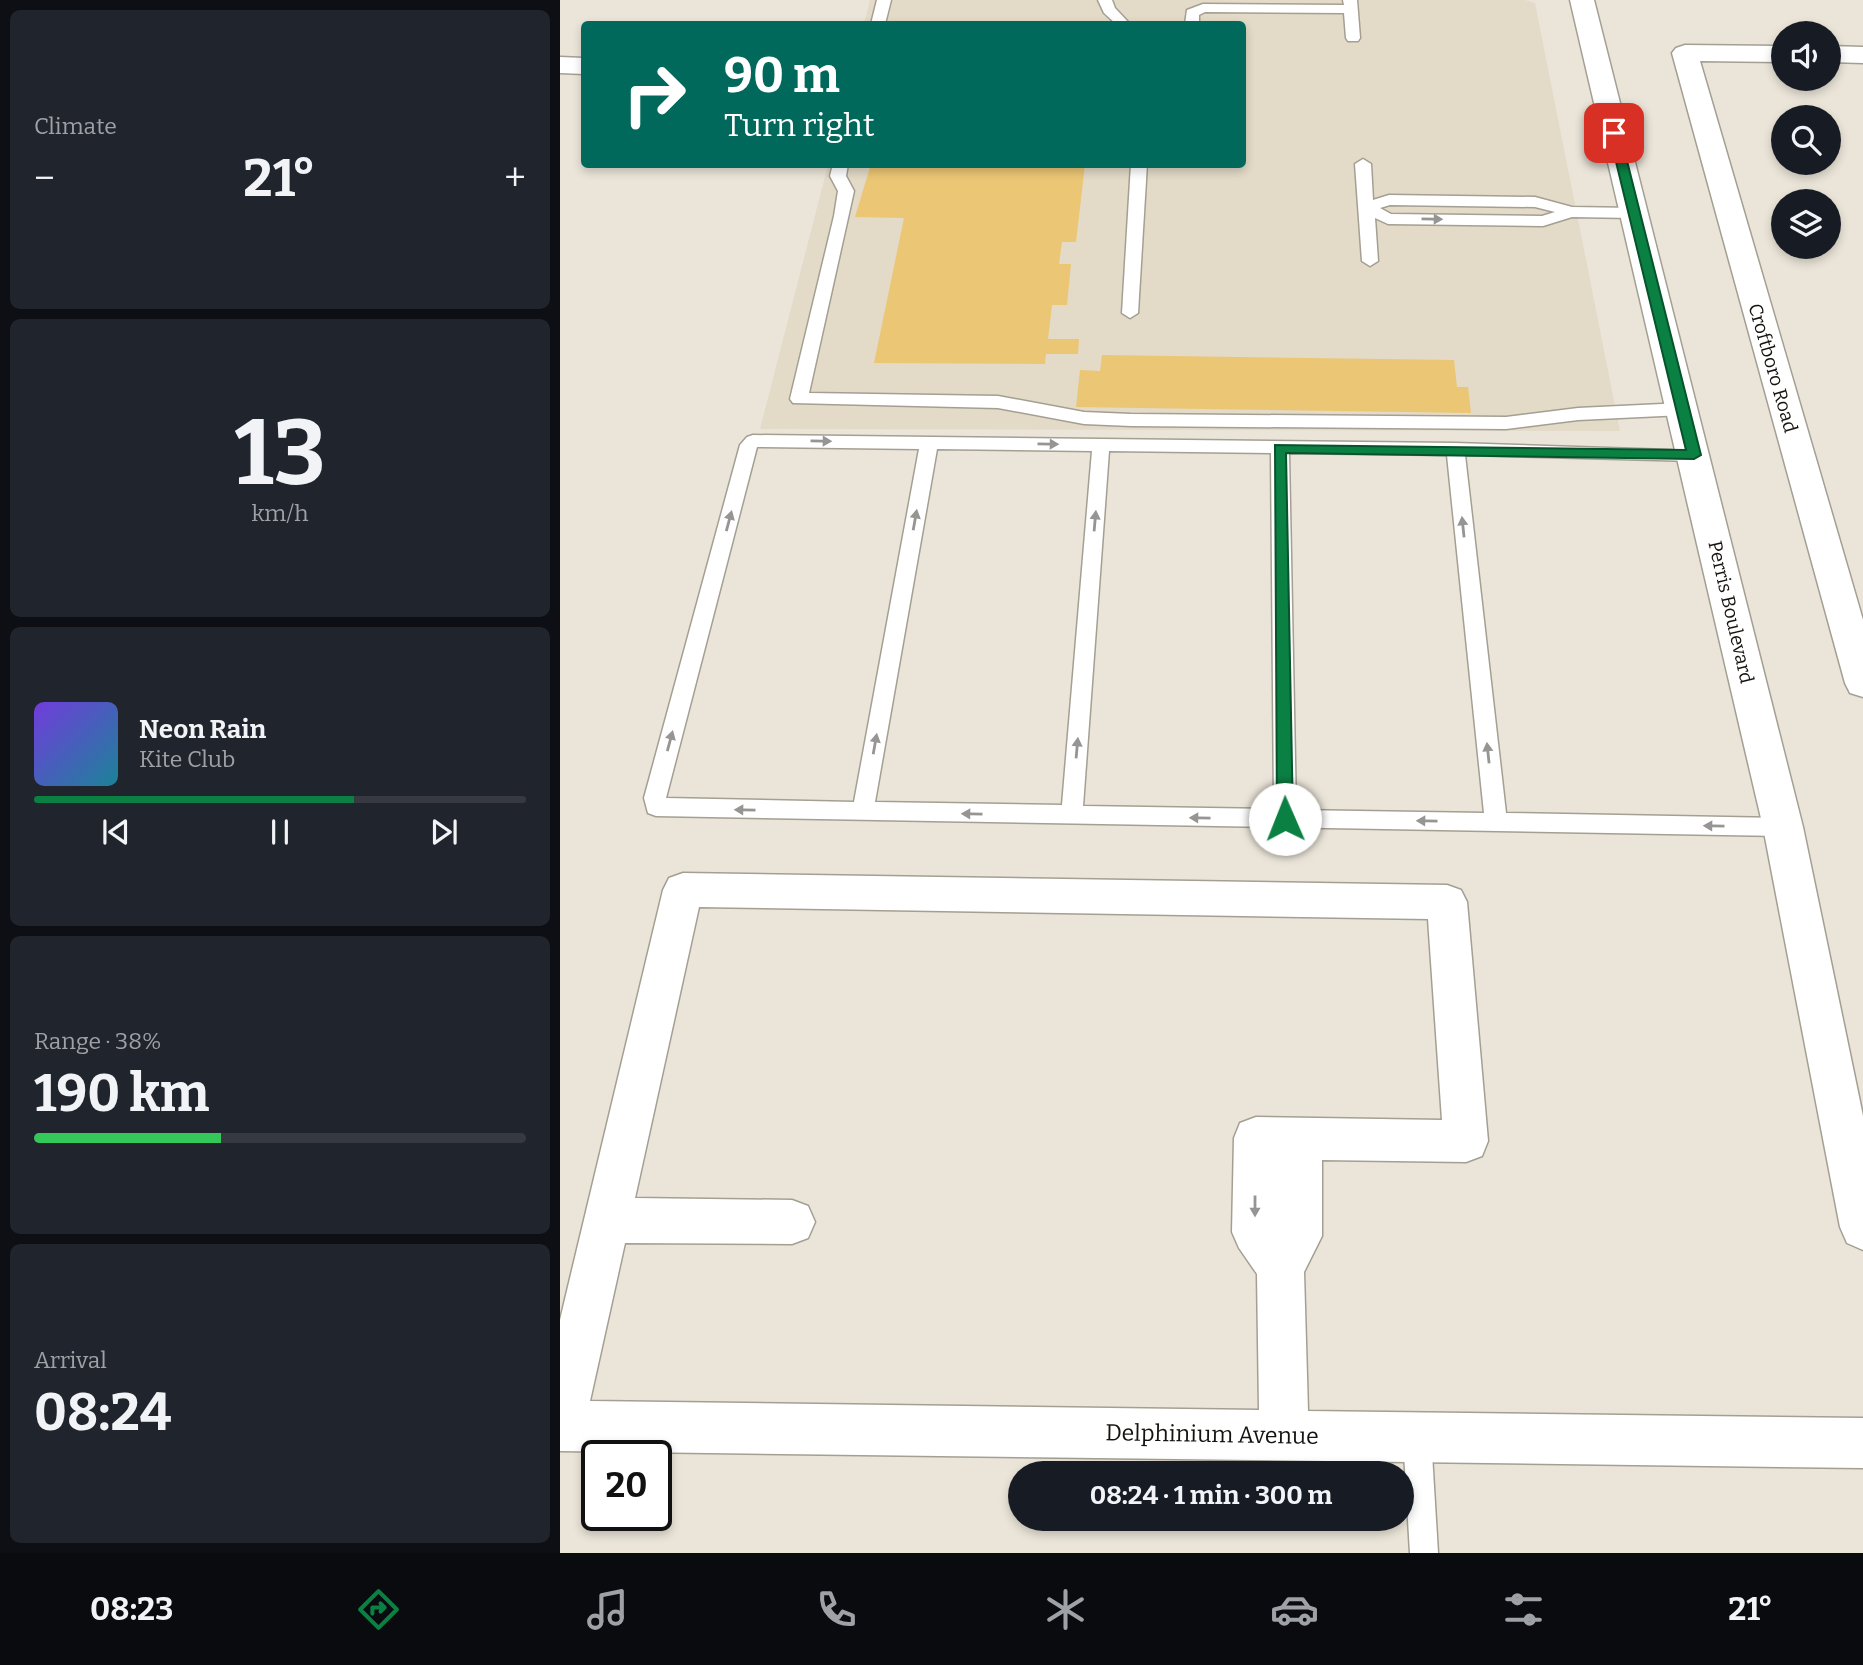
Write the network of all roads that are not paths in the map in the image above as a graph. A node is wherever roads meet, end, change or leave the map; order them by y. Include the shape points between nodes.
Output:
1 (884, 0) edge
2 (1105, 0) edge
3 (1582, 0) edge
4 (1350, 4) edge
5 (879, 21) edge
6 (1120, 21) edge
7 (1192, 21) edge
8 (1353, 38) dead end
9 (1771, 54) edge
10 (1841, 54) edge
11 (1863, 55) edge
12 (560, 65) edge
13 (581, 65) edge
14 (1363, 164) dead end
15 (840, 168) edge
16 (1139, 168) edge
17 (1367, 207) junction
18 (1633, 213) junction
19 (1370, 261) dead end
20 (1130, 313) dead end
21 (1683, 409) junction
22 (929, 442) junction
23 (1101, 445) junction
24 (1280, 448) junction
25 (1455, 449) junction
26 (1694, 455) junction
27 (1849, 587) edge
28 (1863, 683) edge
29 (863, 811) junction
30 (1072, 816) junction
31 (1285, 819) junction
32 (1496, 821) junction
33 (1783, 827) junction
34 (607, 1220) junction
35 (792, 1222) dead end
36 (1863, 1227) edge
37 (560, 1425) edge
38 (1284, 1435) junction
39 (1417, 1437) junction
40 (1863, 1443) edge
41 (1424, 1553) edge

1 - 5 lane
2 - 6 lane
3 - 18 street, Perris Boulevard
4 - 7 lane via 1203,8 1192,13
4 - 8 lane
9 - 27 street, Croftboro Road via 1685,53
10 - 11 street
12 - 13 street
14 - 17 lane
15 - 21 lane via 844,203 799,399 998,402 1084,418 1144,420 1506,423
16 - 20 lane
17 - 18 lane via 1388,219 1543,220 1572,212
17 - 19 lane
18 - 21 street, Perris Boulevard
21 - 26 street, Perris Boulevard
22 -> 23 lane
29 -> 22 lane
29 -> 22 lane via 662,809 656,807 655,798 749,445 757,440
23 - 24 lane
30 -> 23 lane
24 - 25 lane
24 - 31 lane
25 - 26 lane
32 -> 25 lane
26 - 33 street, Perris Boulevard
27 - 28 street, Croftboro Road
30 -> 29 lane
31 -> 30 lane
32 -> 31 lane
33 -> 32 lane
33 - 36 street, Perris Boulevard
34 - 35 street
34 - 37 street
34 - 38 street via 683,890 1447,902 1466,1141 1278,1139 1299,1236 1280,1267
37 - 38 street, Delphinium Avenue
38 - 39 street, Delphinium Avenue
39 - 40 street, Delphinium Avenue
39 - 41 lane

